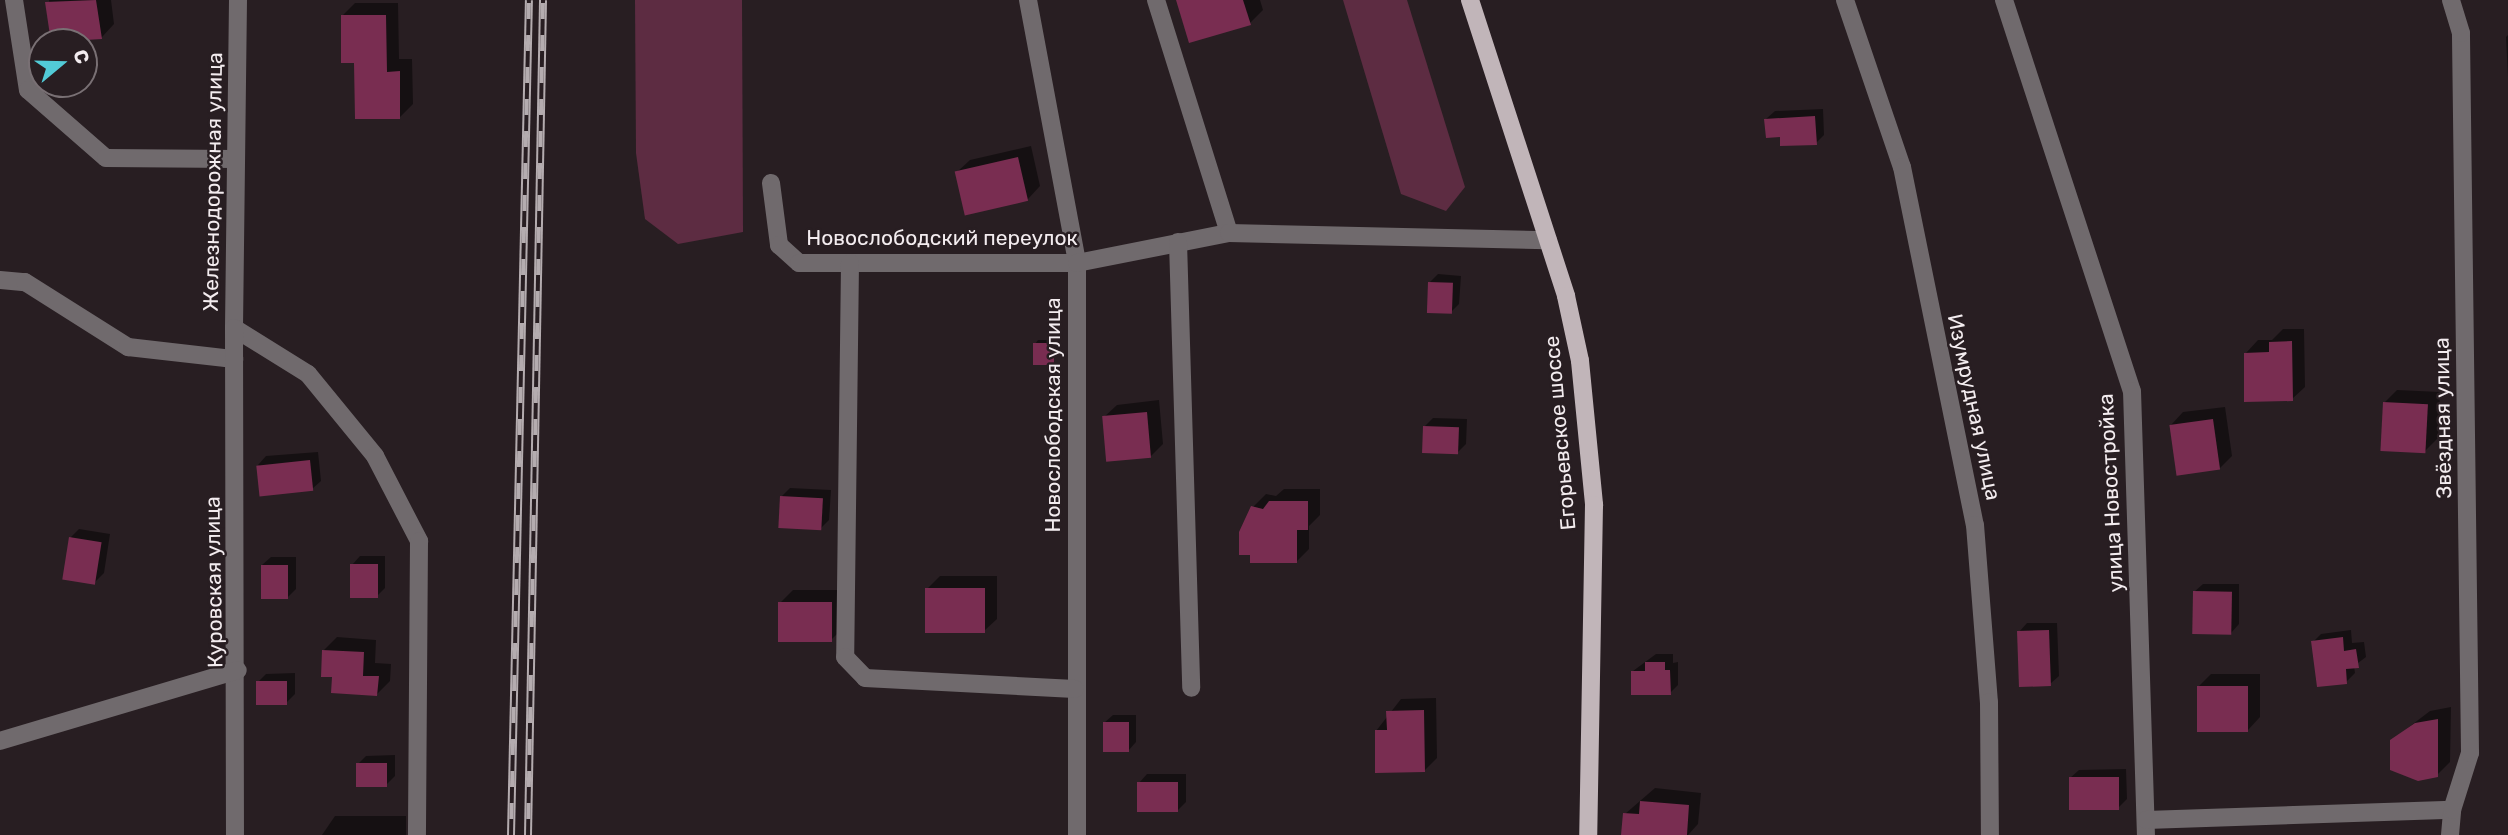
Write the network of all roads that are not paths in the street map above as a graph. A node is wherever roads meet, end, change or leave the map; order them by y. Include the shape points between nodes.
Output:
1 (14, 0) edge
2 (238, 0) edge
3 (1028, 0) edge
4 (1156, 0) edge
5 (1470, 0) edge
6 (1845, 0) edge
7 (2004, 0) edge
8 (2451, 0) edge
9 (235, 159) junction
10 (771, 183) dead end
11 (1229, 233) junction
12 (1548, 240) junction
13 (1178, 242) junction
14 (850, 263) junction
15 (1077, 263) junction
16 (0, 280) edge
17 (234, 328) junction
18 (234, 359) junction
19 (237, 670) junction
20 (1191, 688) dead end
21 (1075, 689) junction
22 (0, 741) edge
23 (2452, 810) junction
24 (2146, 827) edge
25 (235, 835) edge
26 (417, 835) edge
27 (1077, 835) edge
28 (1588, 835) edge
29 (1990, 835) edge
30 (2451, 835) edge

1 - 9 street via 28,90 106,158
2 - 9 street, Железнодорожная улица
3 - 15 street, Новослободская улица
4 - 11 street
5 - 12 main road, Егорьевское шоссе
6 - 29 street, Изумрудная улица via 1902,167 1975,525 1989,702
7 - 24 street, улица Новостройка via 2132,391
8 - 23 street, Звёздная улица via 2461,33 2470,752
9 - 17 street, Железнодорожная улица
10 - 14 street, Новослободский переулок via 779,245 799,263
11 - 12 street, Новослободский переулок
11 - 13 street, Новослободский переулок
12 - 28 main road, Егорьевское шоссе via 1578,350 1594,505
13 - 15 street, Новослободский переулок
13 - 20 street
14 - 15 street, Новослободский переулок
14 - 21 street via 845,657 865,678
15 - 21 street, Новослободская улица
16 - 18 street via 25,282 128,347
17 - 18 street, Куровская улица
17 - 26 street, Железнодорожная улица via 308,374 375,456 419,541
18 - 19 street, Куровская улица
19 - 22 street
19 - 25 street, Куровская улица
21 - 27 street, Новослободская улица
23 - 24 street
23 - 30 street, Звёздная улица

